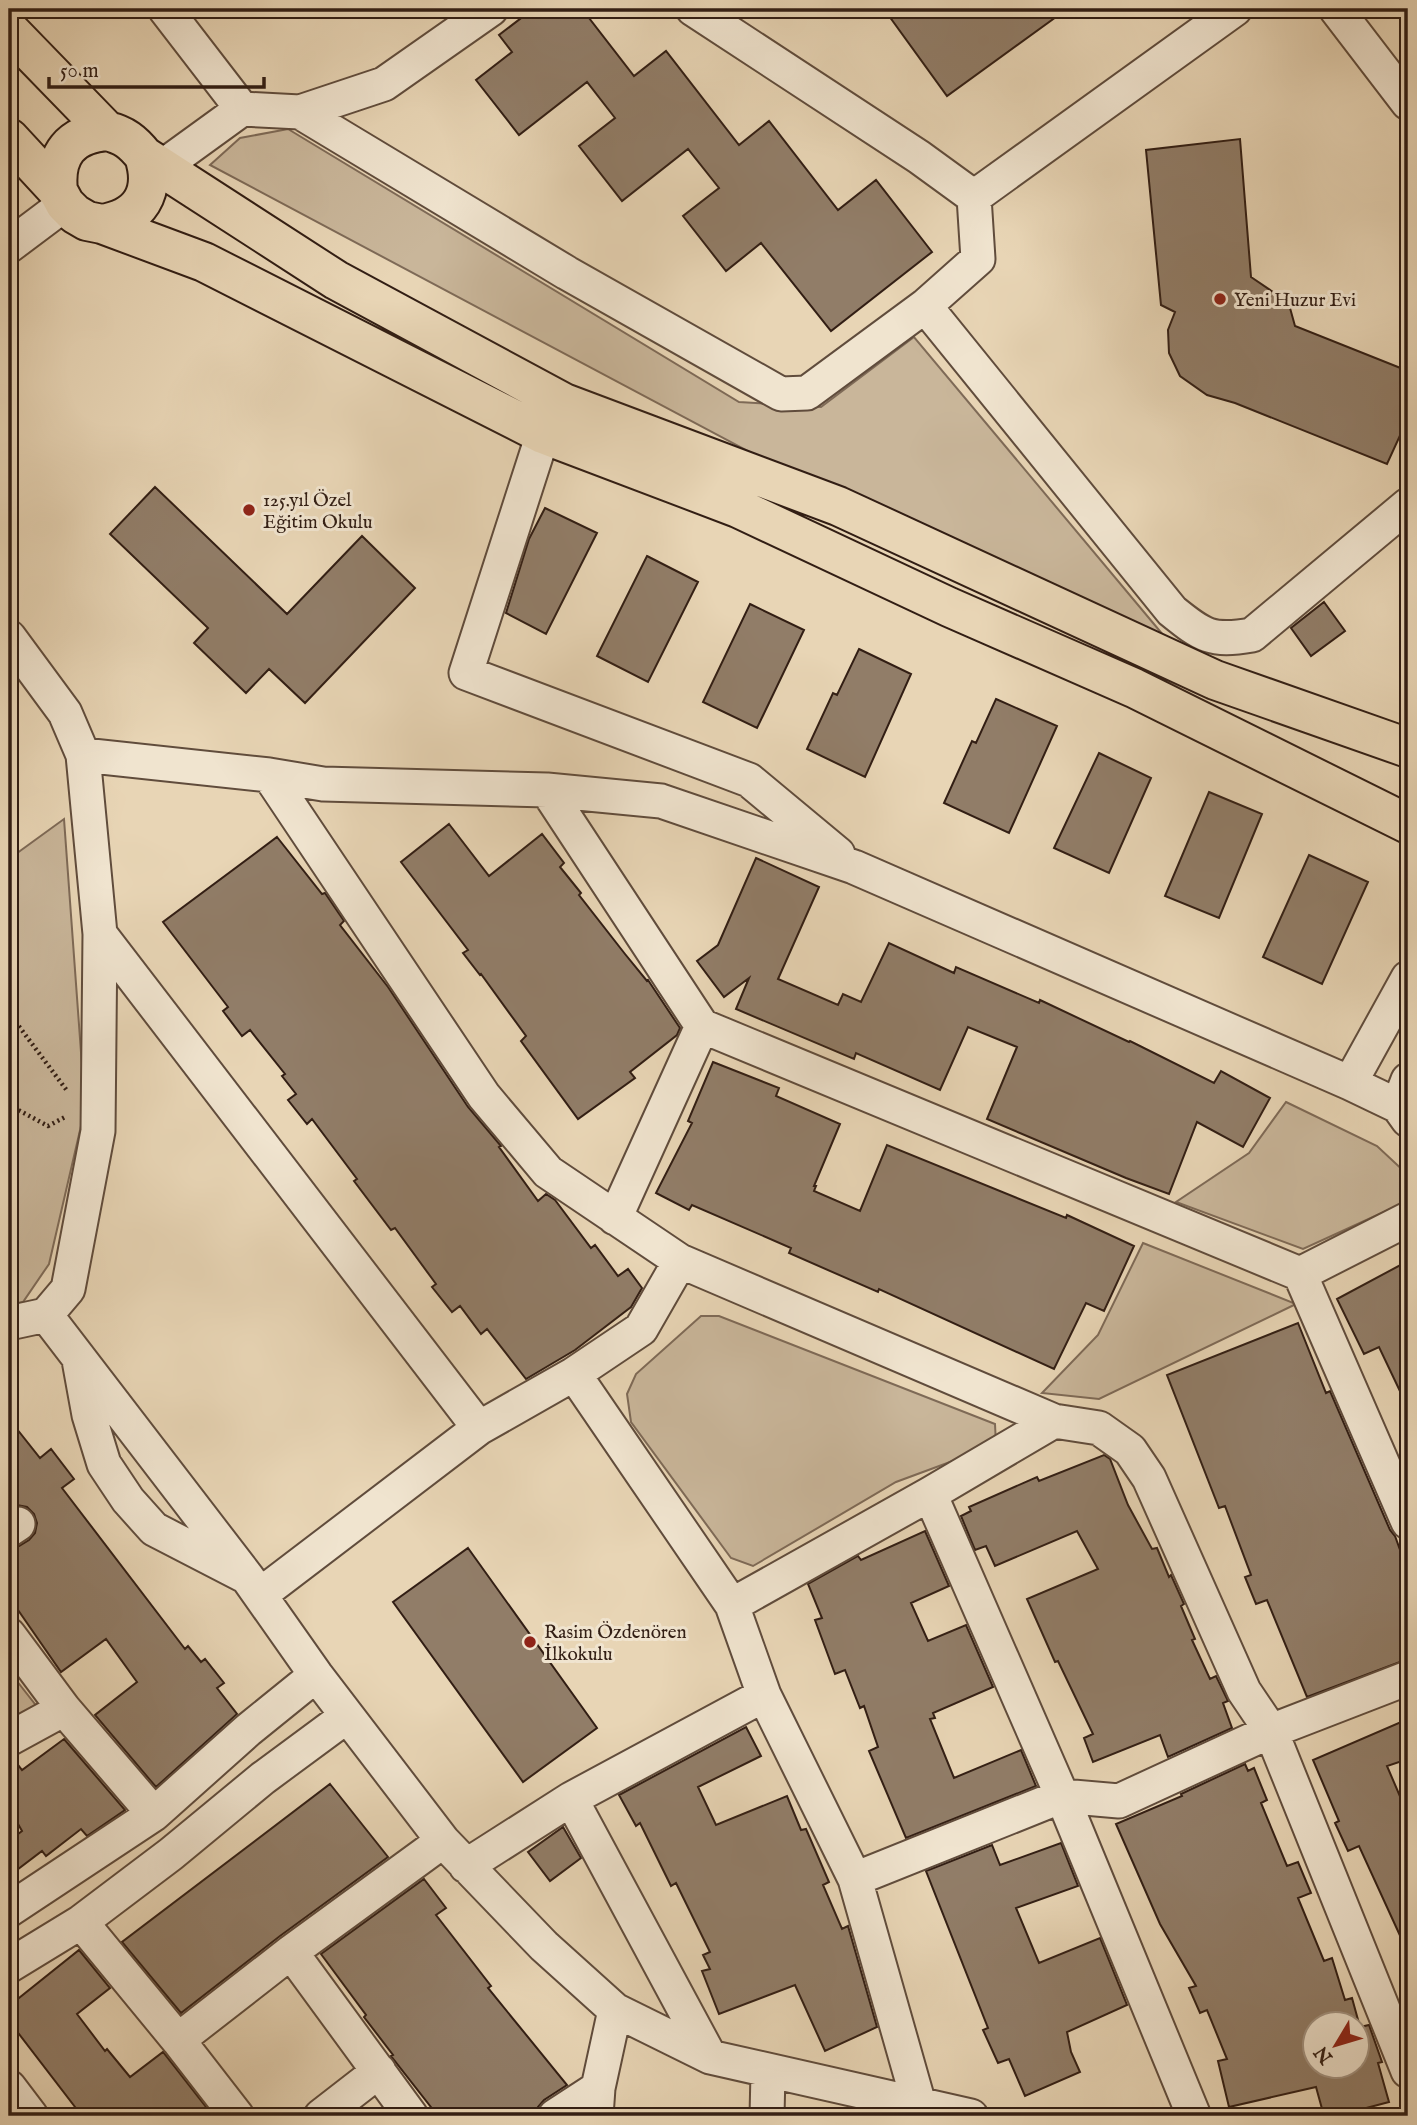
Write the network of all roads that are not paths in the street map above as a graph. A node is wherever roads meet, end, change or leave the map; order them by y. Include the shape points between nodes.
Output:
1 (165, 9) edge
2 (491, 9) edge
3 (693, 9) edge
4 (1235, 9) edge
5 (1336, 9) edge
6 (9, 30) edge
7 (1408, 103) edge
8 (242, 109) junction
9 (300, 112) junction
10 (107, 131) junction
11 (9, 138) edge
12 (153, 162) junction
13 (62, 197) junction
14 (974, 197) junction
15 (102, 224) junction
16 (9, 246) edge
17 (925, 306) junction
18 (543, 434) junction
19 (1408, 505) edge
20 (9, 637) edge
21 (1408, 748) edge
22 (83, 755) junction
23 (269, 775) junction
24 (323, 784) junction
25 (547, 790) junction
26 (1408, 824) edge
27 (307, 832) junction
28 (854, 867) junction
29 (100, 934) junction
30 (1408, 978) edge
31 (702, 1026) junction
32 (1350, 1083) junction
33 (1405, 1102) edge
34 (615, 1218) junction
35 (1408, 1219) edge
36 (680, 1261) junction
37 (1300, 1274) junction
38 (47, 1315) junction
39 (9, 1323) edge
40 (78, 1354) junction
41 (574, 1374) junction
42 (1054, 1420) junction
43 (479, 1428) junction
44 (930, 1494) junction
45 (1408, 1522) edge
46 (253, 1586) junction
47 (732, 1605) junction
48 (9, 1636) edge
49 (316, 1675) junction
50 (1408, 1678) edge
51 (764, 1695) junction
52 (64, 1709) junction
53 (347, 1716) junction
54 (1271, 1731) junction
55 (9, 1739) edge
56 (1062, 1796) junction
57 (571, 1799) junction
58 (154, 1814) junction
59 (443, 1841) junction
60 (466, 1866) junction
61 (855, 1879) junction
62 (9, 1910) edge
63 (80, 1922) junction
64 (291, 1952) junction
65 (9, 1966) edge
66 (615, 2010) junction
67 (178, 2039) junction
68 (710, 2057) junction
69 (379, 2071) junction
70 (1408, 2071) edge
71 (768, 2072) junction
72 (9, 2087) edge
73 (597, 2102) edge
74 (919, 2104) junction
75 (32, 2116) edge
76 (237, 2116) edge
77 (321, 2116) edge
78 (411, 2116) edge
79 (555, 2116) edge
80 (767, 2116) edge
81 (971, 2116) edge
82 (1194, 2116) edge

1 - 8 street
2 - 9 street via 384,84
3 - 14 street
4 - 14 street
5 - 7 street
6 - 10 main road
8 - 9 street
8 - 12 street
9 - 17 street via 567,273 781,394 807,393
10 - 12 main road via 122,135
10 - 13 main road via 91,132 65,150 57,177
11 - 13 main road
12 - 15 main road via 142,202 132,214
12 - 21 main road via 336,280 564,403 838,506 1215,680
13 - 15 main road via 75,214
13 - 16 street
14 - 17 street via 978,259
15 - 18 main road via 204,262
17 - 19 street via 1172,611 1199,633 1224,640 1252,635
18 - 26 main road via 738,508 1134,688
18 - 28 street via 466,673 749,780
20 - 22 street via 65,713
22 - 23 street
22 - 29 street
23 - 24 street
23 - 27 street
24 - 25 street
24 - 27 street
25 - 28 street via 661,801
25 - 31 street
27 - 34 street via 484,1096 548,1172
28 - 32 street
29 - 38 street via 89,1120 68,1289
29 - 43 street
30 - 32 street
31 - 34 street
31 - 37 street
32 - 33 street
34 - 36 street
35 - 37 street
36 - 41 street via 641,1329
36 - 42 street
37 - 45 street
38 - 39 street
38 - 40 street
40 - 46 street
40 - 46 street via 104,1464 128,1500 154,1529
41 - 43 street
41 - 47 street
42 - 44 street
42 - 54 street via 1099,1428 1130,1450 1149,1478 1244,1691
43 - 46 street
44 - 47 street
44 - 56 street
46 - 49 street
47 - 51 street
48 - 52 street
49 - 53 street
49 - 58 street
50 - 54 street
51 - 57 street
51 - 61 street
52 - 55 street
52 - 58 street
53 - 59 street
53 - 63 street
54 - 56 street via 1119,1801
54 - 70 street
56 - 61 street
56 - 82 street
57 - 60 street
57 - 68 street
58 - 62 street
59 - 60 street
59 - 64 street
60 - 66 street
61 - 74 street
63 - 65 street
63 - 67 street
64 - 67 street
64 - 69 street
66 - 68 street
66 - 73 street
67 - 76 street
68 - 71 street
69 - 77 street
69 - 78 street
71 - 74 street
71 - 80 street
72 - 75 street
73 - 79 street
74 - 81 street

